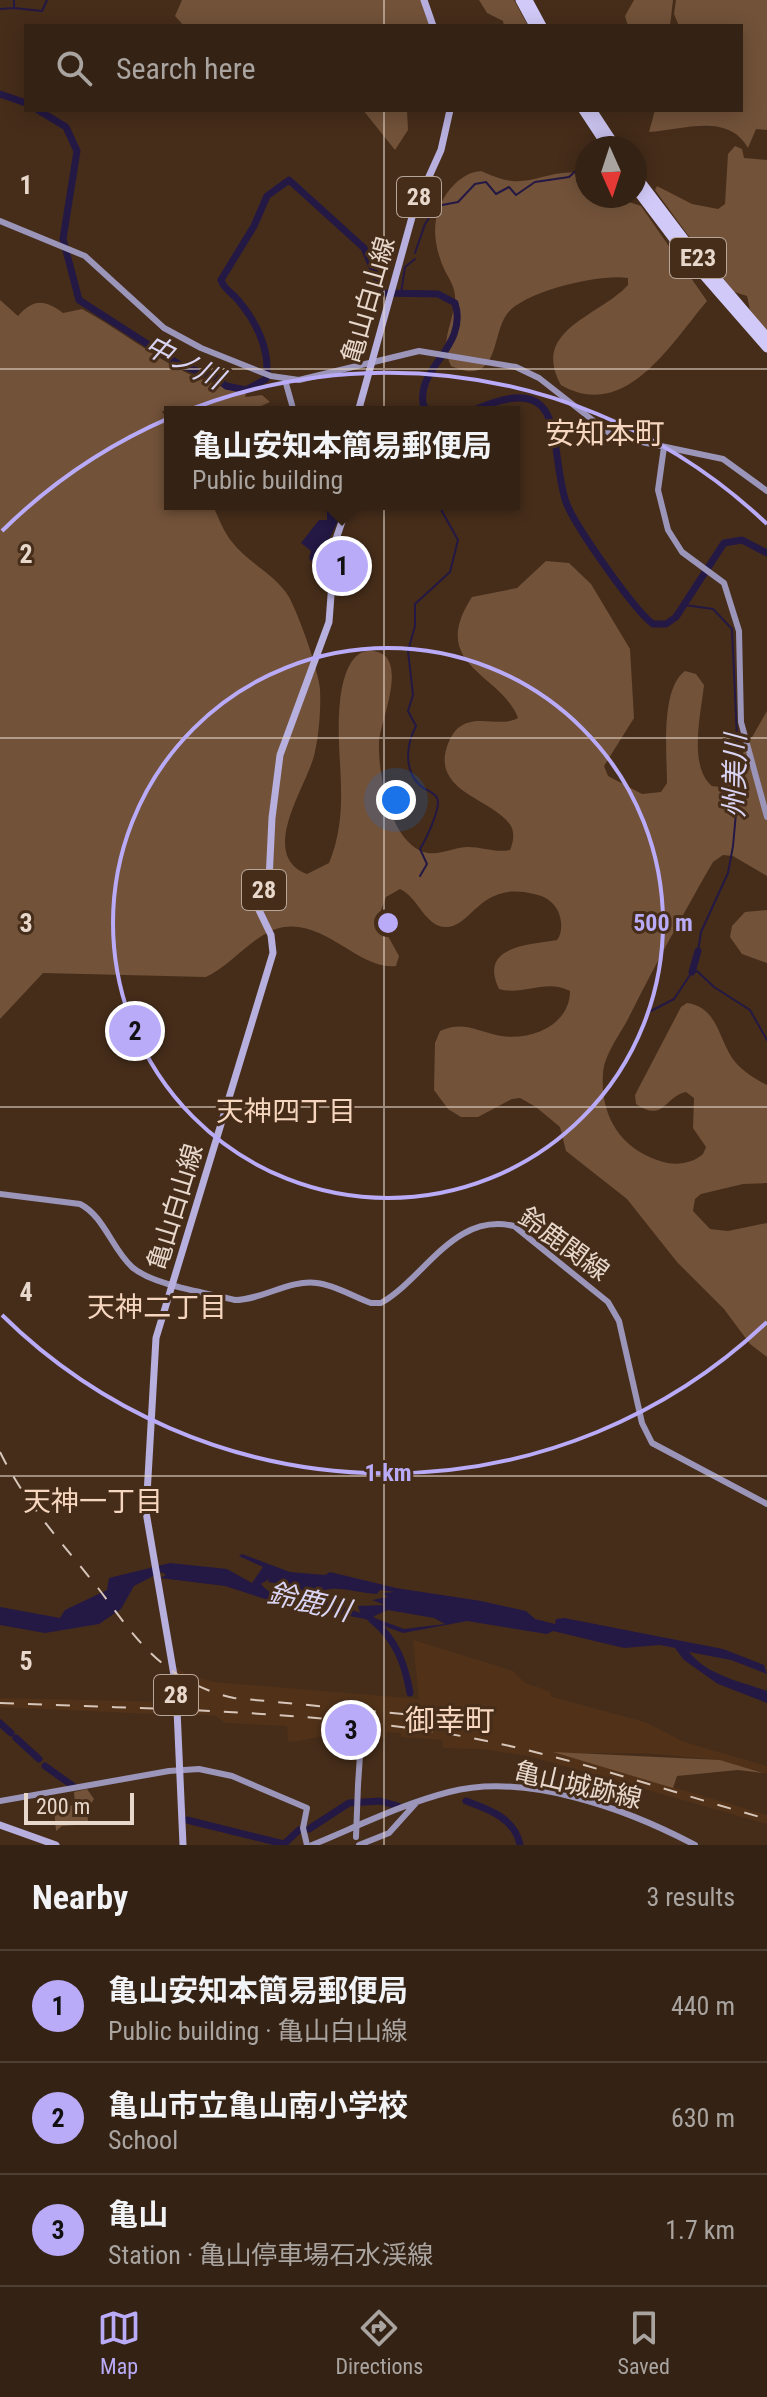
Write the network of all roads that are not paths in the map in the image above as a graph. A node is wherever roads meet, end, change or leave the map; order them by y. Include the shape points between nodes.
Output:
1 (424, 0) edge
2 (520, 0) edge
3 (528, 0) edge
4 (432, 24) edge
5 (533, 24) edge
6 (541, 24) edge
7 (450, 112) edge
8 (584, 112) edge
9 (593, 112) edge
10 (600, 136) edge
11 (609, 136) edge
12 (647, 190) edge
13 (647, 204) edge
14 (0, 221) edge
15 (767, 337) edge
16 (767, 348) edge
17 (372, 361) junction
18 (285, 380) junction
19 (292, 406) edge
20 (360, 406) edge
21 (664, 447) junction
22 (767, 491) edge
23 (346, 510) edge
24 (767, 817) edge
25 (0, 1194) edge
26 (173, 1283) junction
27 (767, 1504) edge
28 (360, 1755) dead end
29 (178, 1770) junction
30 (0, 1801) edge
31 (416, 1803) junction
32 (0, 1825) edge
33 (357, 1842) edge
34 (308, 1844) edge
35 (56, 1845) edge
36 (183, 1845) edge
37 (695, 1845) edge

1 - 4 main road
2 - 5 highway
3 - 6 highway
7 - 17 main road, 亀山白山線 / 28 via 444,141 414,210
8 - 10 highway
9 - 11 highway
12 - 15 highway, E23
13 - 16 highway, E23
14 - 18 main road via 70,249 102,269 164,328
17 - 18 main road
17 - 20 main road, 亀山白山線 / 28
17 - 21 main road via 406,352 436,352 527,370 613,436
18 - 19 main road
21 - 22 main road via 723,459
21 - 24 main road via 658,490 668,530 677,547 724,583 739,631 741,722
23 - 26 main road, 亀山白山線 / 28 via 335,542 329,622 280,755 269,880 258,908 273,953
25 - 26 main road, 鈴鹿関線 via 83,1206 133,1268
26 - 27 main road, 鈴鹿関線 via 235,1300 318,1283 381,1303 466,1231 496,1222 514,1226 608,1302 619,1321 642,1423 652,1443
26 - 29 main road, 亀山白山線 / 28 via 156,1338 146,1512 176,1687
28 - 33 main road, bridge
29 - 30 main road
29 - 34 main road via 220,1772 307,1808 303,1823
29 - 36 main road, 亀山白山線 / 28
31 - 33 main road via 389,1833
31 - 34 main road, 亀山城跡線
31 - 37 main road, 亀山城跡線 via 450,1792 526,1787 627,1814
32 - 35 main road

